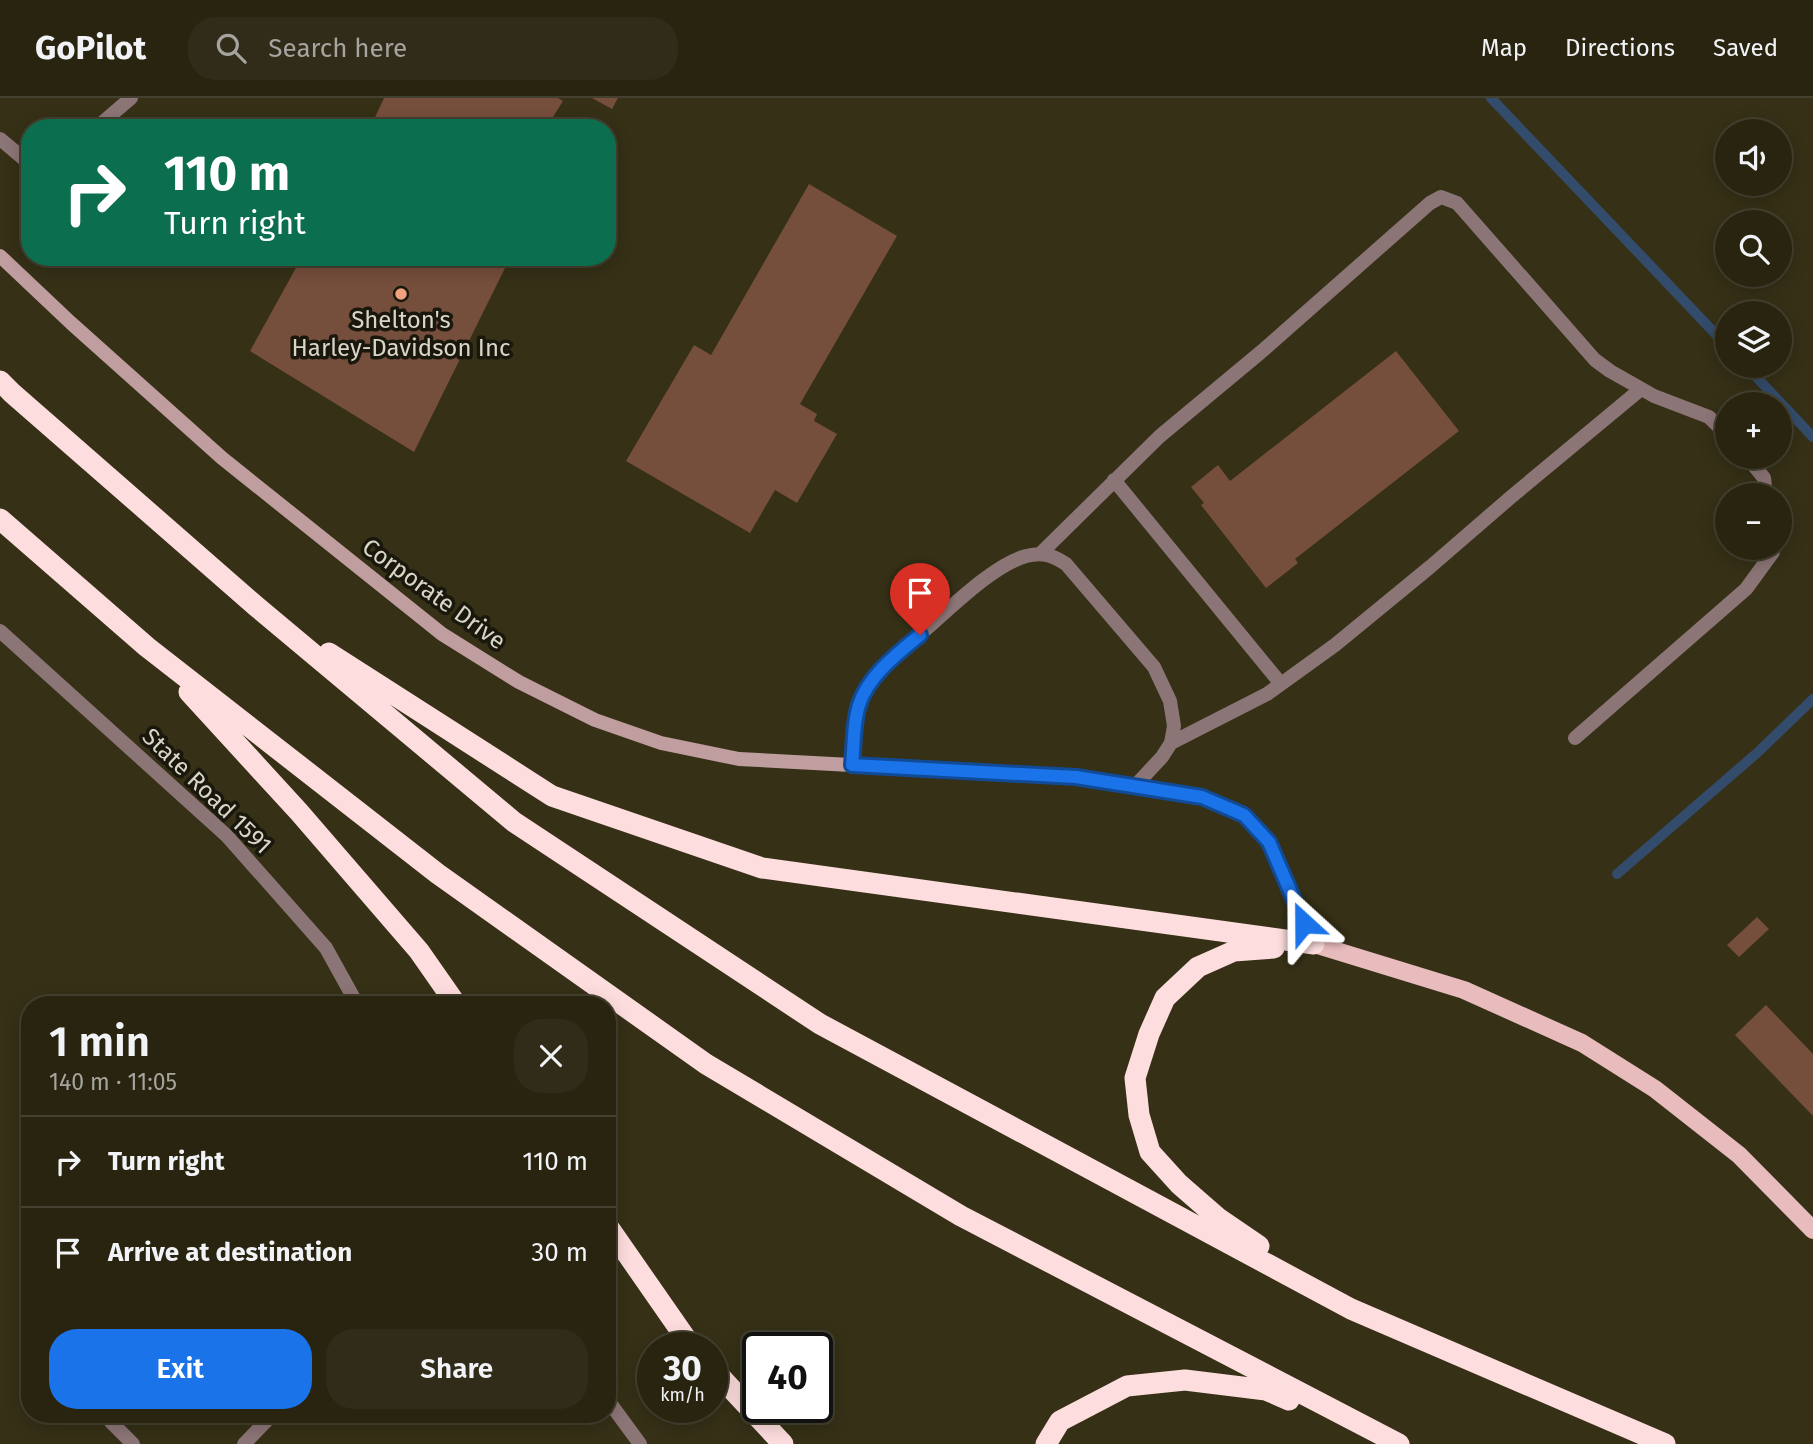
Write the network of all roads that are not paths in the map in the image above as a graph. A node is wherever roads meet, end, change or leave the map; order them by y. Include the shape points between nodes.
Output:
1 (131, 98) edge
2 (106, 119) edge
3 (0, 139) edge
4 (21, 156) edge
5 (0, 256) edge
6 (0, 380) edge
7 (1641, 389) junction
8 (1715, 423) edge
9 (1114, 480) junction
10 (0, 519) edge
11 (1040, 554) junction
12 (1767, 560) edge
13 (257, 607) junction
14 (0, 631) edge
15 (147, 647) junction
16 (1281, 684) junction
17 (1575, 738) dead end
18 (1171, 743) junction
19 (852, 765) junction
20 (1135, 787) junction
21 (1314, 944) junction
22 (353, 996) edge
23 (450, 996) edge
24 (610, 996) edge
25 (616, 1000) edge
26 (1813, 1230) edge
27 (616, 1238) edge
28 (1351, 1309) junction
29 (681, 1332) edge
30 (728, 1385) edge
31 (616, 1411) edge
32 (112, 1423) edge
33 (264, 1423) edge
34 (1396, 1443) edge
35 (133, 1444) edge
36 (244, 1444) edge
37 (640, 1444) edge
38 (783, 1444) edge
39 (1046, 1444) edge
40 (1665, 1444) edge

1 - 2 street
3 - 4 street
5 - 19 street, Corporate Drive via 222,458 442,634 519,682 595,720 661,743 739,759
6 - 13 highway
7 - 8 street
7 - 9 street via 1595,360 1457,203 1441,197
7 - 16 street via 1335,645
9 - 11 street
9 - 16 street
10 - 15 highway
11 - 18 street via 1053,555 1066,564 1154,667 1170,701
11 - 19 street via 1004,566 880,671 859,705
12 - 17 street via 1746,589
13 - 21 highway via 552,796 762,868
13 - 28 highway via 514,822 820,1024
14 - 22 street, State Road 1591 via 227,836 326,948
15 - 23 highway via 307,821 419,951
15 - 24 highway via 438,874
16 - 18 street
18 - 20 street
19 - 20 street, Corporate Drive via 1076,777
20 - 21 street, Corporate Drive via 1202,797 1244,815 1269,842
21 - 26 main road via 1464,990 1582,1043 1655,1089 1739,1155
21 - 28 highway via 1234,951 1198,967 1165,998 1135,1077 1136,1090 1150,1152 1179,1184 1218,1218
25 - 34 highway via 706,1064 961,1216
27 - 29 highway
28 - 40 highway
30 - 38 highway
31 - 37 street
32 - 35 street
33 - 36 street
34 - 39 highway via 1266,1390 1185,1380 1127,1386 1060,1421

